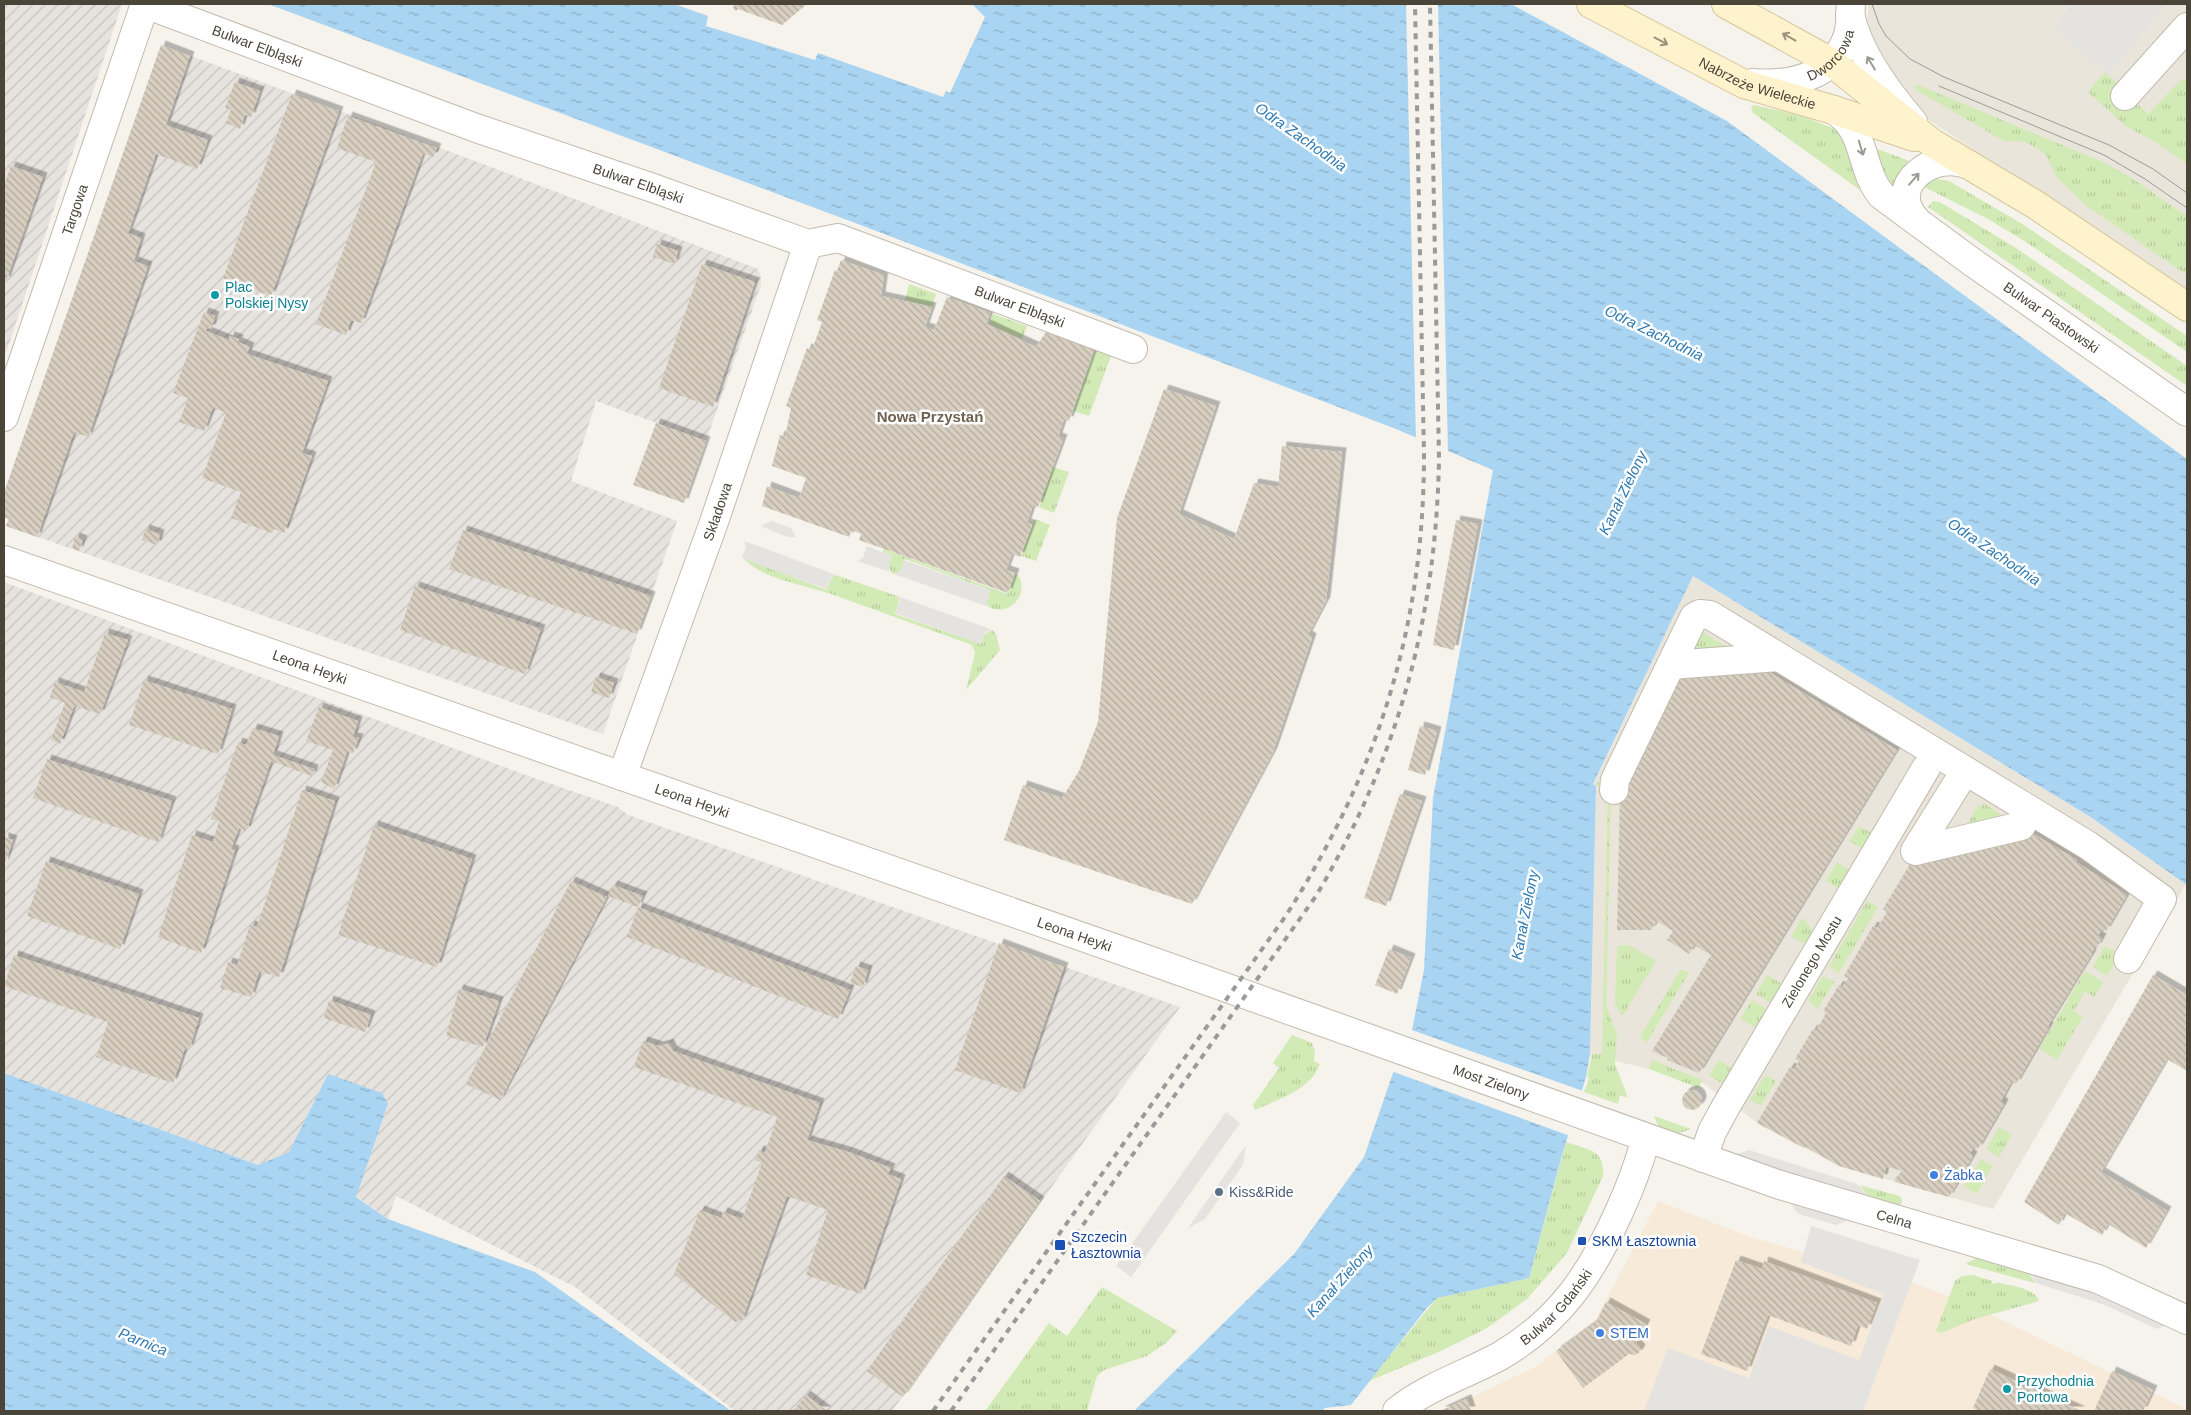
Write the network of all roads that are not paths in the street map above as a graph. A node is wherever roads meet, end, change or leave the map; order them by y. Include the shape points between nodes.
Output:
1 (145, 4) edge
2 (1592, 4) edge
3 (1726, 4) edge
4 (1850, 9) edge
5 (2187, 27) edge
6 (1831, 62) junction
7 (1733, 80) junction
8 (2125, 96) dead end
9 (1834, 110) junction
10 (1932, 143) junction
11 (1969, 165) junction
12 (1917, 221) junction
13 (808, 244) junction
14 (2187, 307) edge
15 (1133, 348) dead end
16 (2187, 412) edge
17 (4, 417) edge
18 (4, 560) edge
19 (1779, 658) junction
20 (1671, 665) junction
21 (1926, 768) dead end
22 (1965, 771) junction
23 (622, 776) junction
24 (1614, 790) dead end
25 (2030, 811) junction
26 (2128, 959) dead end
27 (1380, 1043) joint
28 (1601, 1122) joint
29 (1646, 1138) junction
30 (1703, 1158) junction
31 (2187, 1320) edge
32 (1396, 1411) edge

1 - 13 street, Bulwar Elbląski via 476,128
1 - 17 street, Targowa
2 -> 7 street, Nabrzeże Wieleckie
6 -> 3 street, Nabrzeże Wieleckie
4 - 6 street, Dworcowa via 1847,36
10 -> 4 street, Dworcowa via 1881,78 1861,43
5 - 8 street
6 - 7 street, Dworcowa via 1817,73 1794,82 1766,84
6 - 10 street, Nabrzeże Wieleckie
7 - 9 street, Nabrzeże Wieleckie
9 - 10 street, Nabrzeże Wieleckie
9 -> 12 street, Bulwar Piastowski via 1854,129 1877,189
10 - 11 street, Nabrzeże Wieleckie
12 -> 11 street, Bulwar Piastowski via 1907,208 1905,197 1913,178 1942,162 1959,161
11 - 14 street, Nabrzeże Wieleckie via 2045,211
12 - 16 street, Bulwar Piastowski
13 - 15 street, Bulwar Elbląski via 838,238
13 - 23 street, Składowa via 714,522
18 - 23 street, Leona Heyki
19 - 20 street
19 - 20 street via 1710,615 1700,614 1694,617
19 - 22 street
20 - 24 street via 1615,780
21 - 30 street, Zielonego Mostu via 1714,1128
22 - 25 street
22 - 25 street via 1915,851 2021,826
23 - 27 street, Leona Heyki
25 - 26 street via 2089,846 2162,899
27 - 28 street, Most Zielony
28 - 29 street, Celna
29 - 30 street, Celna
29 - 32 street, Bulwar Gdański via 1637,1171 1602,1250 1579,1286 1557,1312 1513,1348 1434,1386
30 - 31 street, Celna via 1780,1185 2086,1276

